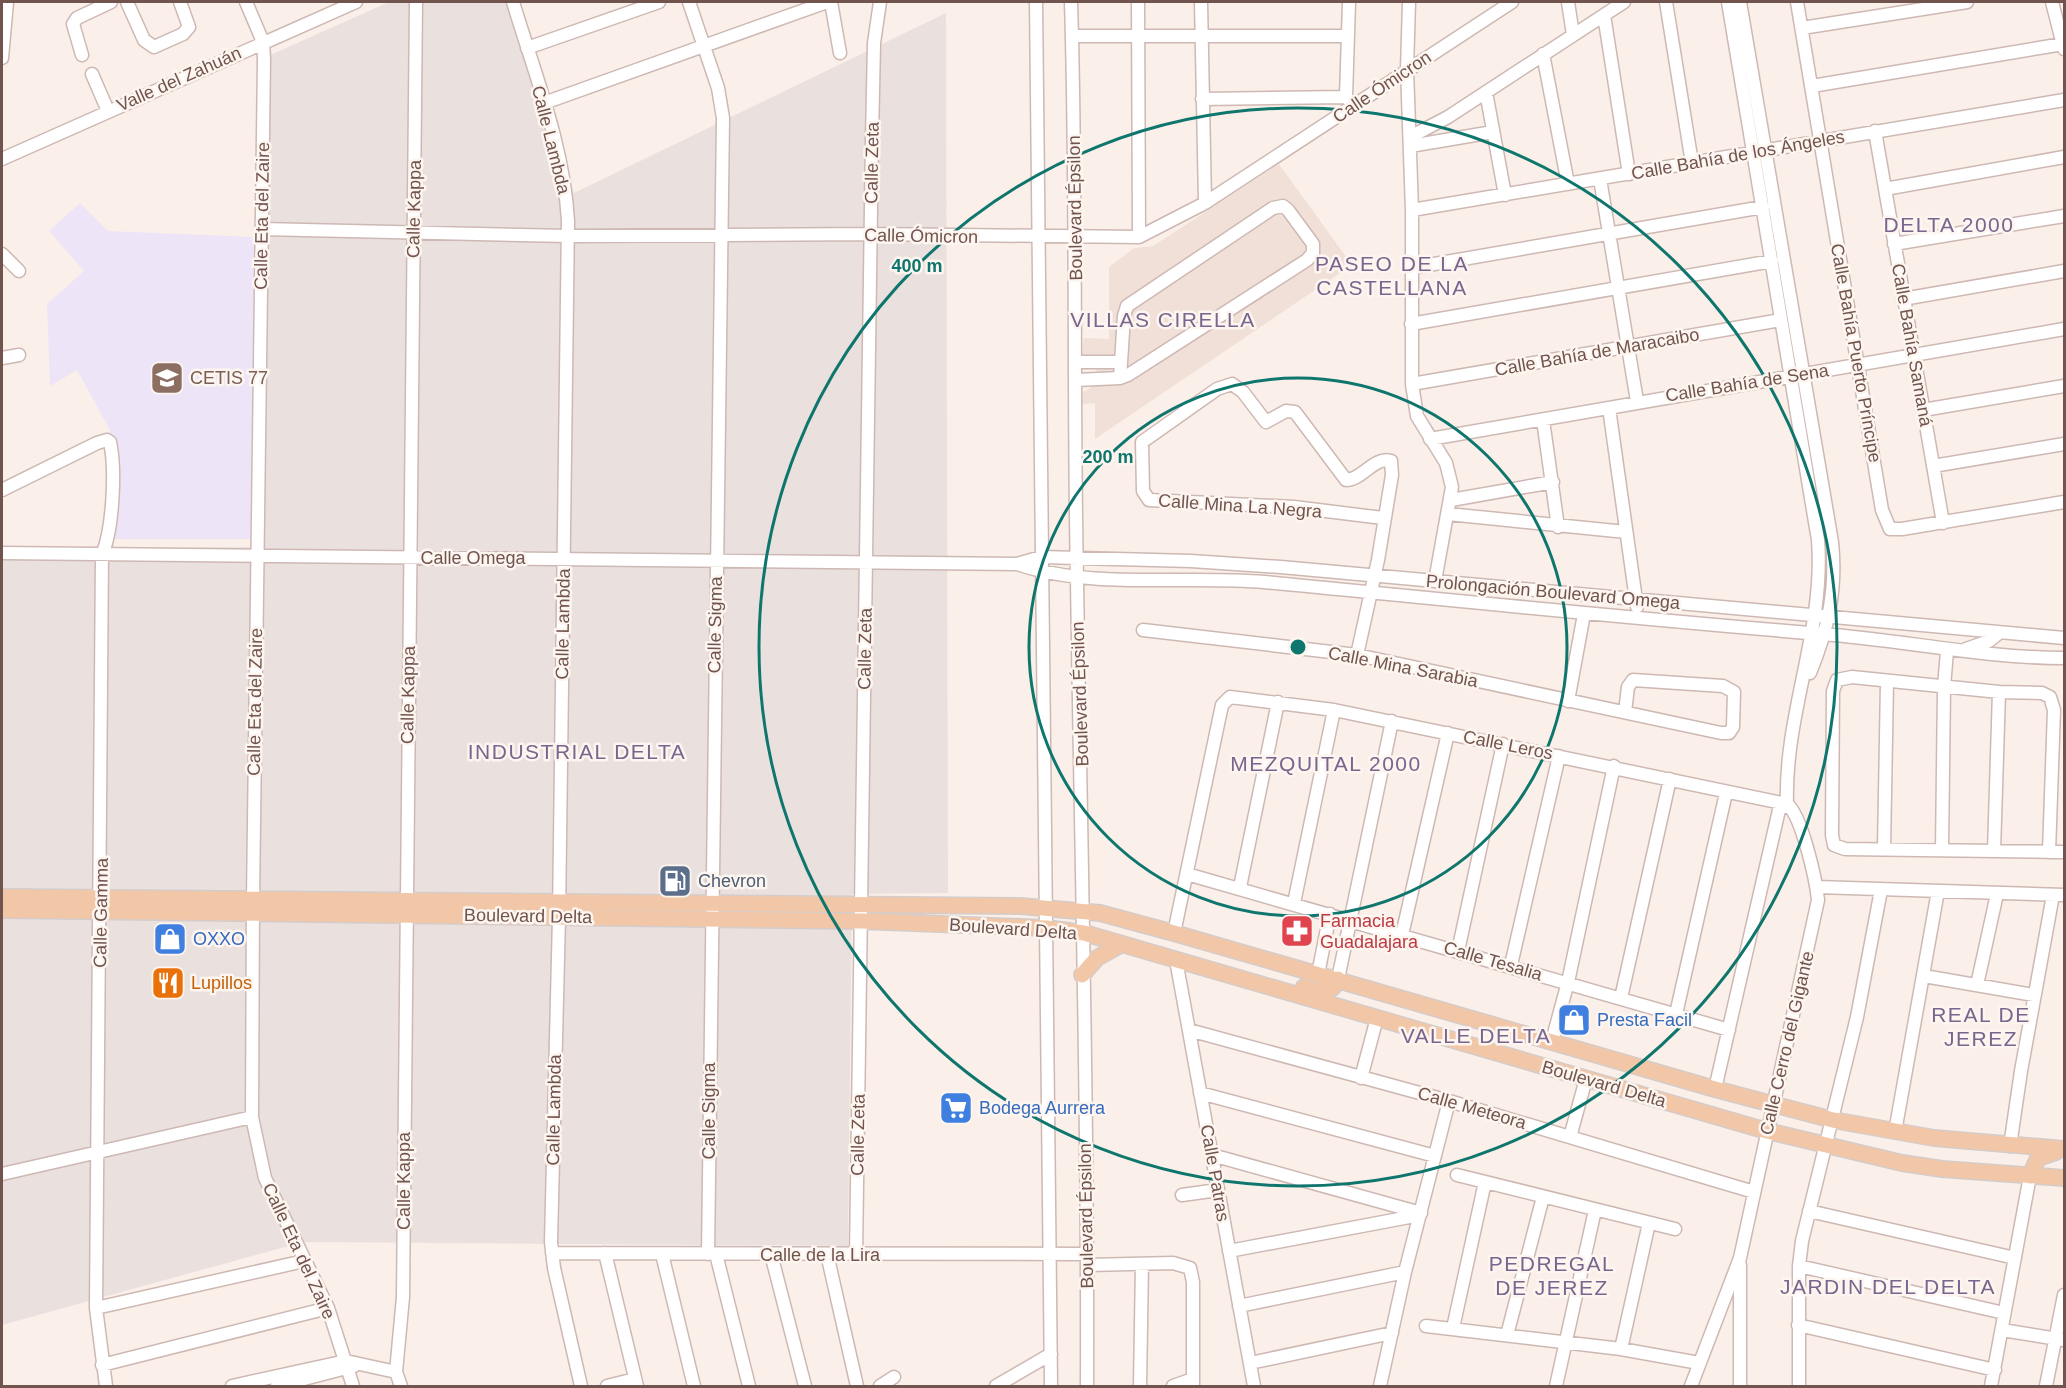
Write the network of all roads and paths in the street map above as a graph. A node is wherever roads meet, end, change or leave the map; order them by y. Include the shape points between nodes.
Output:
1 (7, 2) edge
2 (111, 2) edge
3 (127, 2) edge
4 (180, 2) edge
5 (246, 2) edge
6 (356, 2) edge
7 (416, 2) edge
8 (513, 2) edge
9 (659, 2) edge
10 (689, 2) edge
11 (829, 2) edge
12 (880, 2) edge
13 (1036, 2) edge
14 (1071, 2) edge
15 (1138, 2) edge
16 (1201, 2) edge
17 (1349, 2) edge
18 (1409, 2) edge
19 (1512, 2) edge
20 (1568, 2) edge
21 (1624, 2) edge
22 (1666, 2) edge
23 (1728, 2) edge
24 (1740, 2) edge
25 (1797, 2) edge
26 (1967, 2) edge
27 (2056, 2) edge
28 (1604, 15) junction
29 (1802, 28) junction
30 (1573, 35) junction
31 (1072, 36) junction
32 (1139, 36) junction
33 (1348, 36) junction
34 (1201, 37) junction
35 (263, 42) junction
36 (704, 44) junction
37 (2064, 46) edge
38 (526, 48) junction
39 (840, 53) dead end
40 (1544, 54) junction
41 (82, 55) dead end
42 (2, 58) edge
43 (1407, 69) junction
44 (92, 74) dead end
45 (1812, 86) junction
46 (1486, 92) junction
47 (1202, 99) junction
48 (2064, 100) edge
49 (1350, 101) junction
50 (544, 103) junction
51 (108, 111) junction
52 (1875, 131) junction
53 (1493, 132) junction
54 (1820, 140) junction
55 (1410, 142) junction
56 (1760, 152) junction
57 (2064, 158) edge
58 (2, 159) edge
59 (1692, 163) junction
60 (1629, 174) junction
61 (1600, 179) junction
62 (1568, 184) junction
63 (1885, 189) junction
64 (1505, 195) junction
65 (1205, 203) junction
66 (1763, 207) junction
67 (1412, 210) junction
68 (2064, 216) edge
69 (262, 229) junction
70 (414, 233) junction
71 (871, 234) junction
72 (1608, 234) junction
73 (1076, 235) junction
74 (568, 236) junction
75 (720, 236) junction
76 (1139, 237) junction
77 (1039, 238) junction
78 (1894, 244) junction
79 (2, 254) edge
80 (1772, 261) junction
81 (1411, 268) junction
82 (19, 271) dead end
83 (2064, 271) edge
84 (1617, 290) junction
85 (1903, 299) junction
86 (1781, 320) junction
87 (1411, 324) junction
88 (2064, 328) edge
89 (1628, 348) junction
90 (1913, 354) junction
91 (19, 355) dead end
92 (2, 358) edge
93 (1076, 362) junction
94 (1120, 362) junction
95 (1858, 364) junction
96 (1798, 375) junction
97 (1120, 378) junction
98 (1076, 380) junction
99 (1412, 384) junction
100 (2064, 386) edge
101 (1637, 401) junction
102 (1609, 408) junction
103 (1923, 410) junction
104 (1543, 420) junction
105 (1430, 439) junction
106 (2064, 444) edge
107 (1933, 466) junction
108 (1553, 482) junction
109 (2, 490) edge
110 (1451, 500) junction
111 (2064, 502) edge
112 (1448, 514) junction
113 (1383, 518) junction
114 (1943, 523) junction
115 (1558, 527) junction
116 (1626, 532) junction
117 (2, 553) edge
118 (102, 555) junction
119 (257, 555) junction
120 (1041, 557) junction
121 (409, 558) junction
122 (564, 558) junction
123 (1077, 559) junction
124 (716, 561) junction
125 (866, 562) junction
126 (1017, 564) junction
127 (1042, 573) junction
128 (1374, 576) junction
129 (1077, 577) junction
130 (1435, 581) junction
131 (1370, 593) junction
132 (1637, 600) junction
133 (1584, 614) junction
134 (1815, 616) junction
135 (1638, 617) junction
136 (1830, 618) junction
137 (1867, 622) junction
138 (1143, 630) dead end
139 (1812, 633) junction
140 (1999, 633) junction
141 (1826, 634) junction
142 (2026, 636) junction
143 (2064, 638) edge
144 (1921, 647) junction
145 (1953, 651) junction
146 (1357, 655) junction
147 (2058, 658) edge
148 (1887, 682) junction
149 (1944, 687) junction
150 (1999, 692) junction
151 (1801, 698) junction
152 (1568, 701) junction
153 (1278, 702) junction
154 (1335, 710) junction
155 (1625, 712) junction
156 (1392, 721) junction
157 (1449, 733) junction
158 (1503, 744) junction
159 (1559, 756) junction
160 (1614, 766) junction
161 (1670, 779) junction
162 (1726, 793) junction
163 (1787, 804) junction
164 (1884, 849) junction
165 (1942, 849) junction
166 (1994, 851) junction
167 (2049, 852) junction
168 (2064, 852) edge
169 (1187, 874) junction
170 (1240, 887) junction
171 (1817, 887) junction
172 (1881, 890) junction
173 (1938, 891) junction
174 (1997, 894) junction
175 (2059, 895) edge
176 (2, 897) edge
177 (1293, 903) junction
178 (101, 904) junction
179 (253, 906) junction
180 (407, 907) junction
181 (1046, 907) junction
182 (559, 909) junction
183 (2, 910) edge
184 (1084, 910) junction
185 (710, 912) junction
186 (861, 913) junction
187 (1330, 914) junction
188 (1352, 920) junction
189 (1046, 928) junction
190 (1084, 933) junction
191 (1174, 933) junction
192 (1402, 935) junction
193 (1122, 944) junction
194 (1458, 951) junction
195 (1176, 960) junction
196 (1511, 965) junction
197 (1318, 974) junction
198 (1082, 975) junction
199 (1924, 976) junction
200 (1338, 979) junction
201 (1253, 981) junction
202 (1568, 982) junction
203 (1977, 985) junction
204 (2034, 995) junction
205 (1621, 998) junction
206 (1676, 1014) junction
207 (1377, 1018) junction
208 (1189, 1029) junction
209 (1729, 1030) junction
210 (1552, 1041) junction
211 (1361, 1078) junction
212 (1586, 1079) junction
213 (1715, 1089) junction
214 (1200, 1093) junction
215 (1449, 1101) junction
216 (1774, 1105) junction
217 (252, 1117) junction
218 (1833, 1120) junction
219 (1767, 1131) junction
220 (1895, 1132) junction
221 (1570, 1137) junction
222 (1825, 1146) junction
223 (2010, 1146) junction
224 (2064, 1149) edge
225 (96, 1153) junction
226 (1212, 1155) junction
227 (1435, 1156) junction
228 (2, 1174) edge
229 (1457, 1175) dead end
230 (2030, 1176) junction
231 (2064, 1178) edge
232 (1485, 1182) junction
233 (1218, 1190) junction
234 (1754, 1192) junction
235 (1182, 1195) dead end
236 (1542, 1197) junction
237 (1595, 1210) junction
238 (1809, 1211) junction
239 (1420, 1214) junction
240 (1649, 1223) junction
241 (1675, 1229) dead end
242 (1229, 1251) junction
243 (552, 1253) junction
244 (605, 1253) junction
245 (662, 1254) junction
246 (712, 1254) junction
247 (771, 1254) junction
248 (827, 1254) junction
249 (856, 1255) junction
250 (1051, 1255) junction
251 (1740, 1258) junction
252 (2015, 1258) junction
253 (1087, 1259) junction
254 (304, 1261) junction
255 (1142, 1264) junction
256 (1799, 1266) junction
257 (1405, 1272) junction
258 (2064, 1295) edge
259 (1239, 1306) junction
260 (96, 1308) junction
261 (328, 1308) junction
262 (2004, 1313) junction
263 (1798, 1325) junction
264 (1426, 1326) dead end
265 (1453, 1328) junction
266 (2002, 1330) junction
267 (1392, 1333) junction
268 (1507, 1335) junction
269 (2060, 1339) edge
270 (1565, 1342) junction
271 (1621, 1349) junction
272 (1051, 1354) junction
273 (1251, 1363) junction
274 (1699, 1363) junction
275 (102, 1365) junction
276 (351, 1365) junction
277 (1995, 1370) junction
278 (396, 1372) junction
279 (894, 1377) dead end
280 (636, 1383) edge
281 (1193, 1383) edge
282 (106, 1386) edge
283 (232, 1386) edge
284 (277, 1386) edge
285 (353, 1386) edge
286 (402, 1386) edge
287 (580, 1386) edge
288 (607, 1386) edge
289 (694, 1386) edge
290 (749, 1386) edge
291 (805, 1386) edge
292 (857, 1386) edge
293 (880, 1386) edge
294 (996, 1386) edge
295 (1051, 1386) edge
296 (1087, 1386) edge
297 (1140, 1386) edge
298 (1173, 1386) edge
299 (1254, 1386) edge
300 (1380, 1386) edge
301 (1556, 1386) edge
302 (1691, 1386) edge
303 (1740, 1386) edge
304 (1800, 1386) edge
305 (1991, 1386) edge
306 (2046, 1386) edge

1 - 42 street
2 - 41 street via 77,18 73,24
3 - 4 street via 144,40 154,47 183,34 189,27
5 - 35 street, Calle Eta del Zaire
6 - 35 street, Valle del Zahuán
7 - 70 street, Calle Kappa
8 - 38 street, Calle Lambda
9 - 38 street
10 - 36 street, Calle Sigma
11 - 36 street
11 - 39 street
12 - 71 street, Calle Zeta via 874,43
13 - 77 street, Boulevard Épsilon
14 - 31 street, Boulevard Épsilon
15 - 32 street
16 - 34 street
17 - 33 street
18 - 43 street
19 - 43 street, Calle Ómicron
20 - 30 street
21 - 28 street
22 - 59 street
23 - 56 street
24 - 56 street
25 - 29 street, Calle Bahía Puerto Príncipe
26 - 29 street
27 - 37 street
28 - 30 street
28 - 60 street
29 - 45 street, Calle Bahía Puerto Príncipe
30 - 40 street
31 - 32 street
31 - 73 street, Boulevard Épsilon
32 - 34 street
32 - 76 street
33 - 34 street
33 - 49 street
34 - 47 street
35 - 51 street, Valle del Zahuán
35 - 69 street, Calle Eta del Zaire
36 - 50 street
36 - 75 street, Calle Sigma via 722,103
37 - 45 street
38 - 50 street, Calle Lambda
40 - 46 street
40 - 62 street
43 - 49 street, Calle Ómicron
43 - 55 street
44 - 51 street
45 - 54 street, Calle Bahía Puerto Príncipe
46 - 53 street
46 - 55 street
47 - 49 street
47 - 65 street
48 - 52 street, Calle Bahía de los Ángeles
49 - 65 street, Calle Ómicron
50 - 74 street, Calle Lambda via 566,191
51 - 58 street, Valle del Zahuán
52 - 54 street, Calle Bahía de los Ángeles
52 - 63 street, Calle Bahía Samaná
53 - 55 street
53 - 64 street
54 - 56 street, Calle Bahía de los Ángeles
54 - 95 street, Calle Bahía Puerto Príncipe
55 - 67 street
56 - 59 street, Calle Bahía de los Ángeles
56 - 66 street
56 - 96 street
57 - 63 street
59 - 60 street, Calle Bahía de los Ángeles
60 - 61 street, Calle Bahía de los Ángeles
61 - 62 street, Calle Bahía de los Ángeles
61 - 72 street
62 - 64 street, Calle Bahía de los Ángeles
63 - 78 street, Calle Bahía Samaná
64 - 67 street, Calle Bahía de los Ángeles
65 - 76 street, Calle Ómicron
66 - 72 street
66 - 80 street
67 - 81 street
68 - 78 street
69 - 70 street, Calle Ómicron
69 - 119 street, Calle Eta del Zaire
70 - 74 street, Calle Ómicron
70 - 121 street, Calle Kappa
71 - 75 street, Calle Ómicron
71 - 77 street, Calle Ómicron
71 - 125 street, Calle Zeta
72 - 81 street
72 - 84 street
73 - 76 street, Calle Ómicron
73 - 77 street, Calle Ómicron
73 - 93 street, Boulevard Épsilon
74 - 75 street, Calle Ómicron
74 - 122 street, Calle Lambda
75 - 124 street, Calle Sigma
77 - 120 street, Boulevard Épsilon
78 - 85 street, Calle Bahía Samaná
79 - 82 street
80 - 84 street
80 - 86 street
81 - 87 street
83 - 85 street
84 - 87 street
84 - 89 street
85 - 90 street, Calle Bahía Samaná
86 - 89 street, Calle Bahía de Maracaibo
86 - 96 street
87 - 99 street
88 - 90 street, Calle Bahía de Sena
89 - 99 street, Calle Bahía de Maracaibo
89 - 101 street
90 - 95 street, Calle Bahía de Sena
90 - 103 street, Calle Bahía Samaná
91 - 92 street
93 - 94 street
93 - 98 street, Boulevard Épsilon
94 - 97 street
94 - 97 street via 1124,316 1131,303 1273,208 1283,206 1288,210 1313,244 1311,256
95 - 96 street, Calle Bahía de Sena
95 - 114 street, Calle Bahía Puerto Príncipe via 1887,525 1896,530
96 - 101 street, Calle Bahía de Sena
96 - 134 street, Calle Cerro del Gigante via 1818,540 1820,574
96 - 136 street, Calle Cerro del Gigante via 1834,559
97 - 98 street
98 - 123 street, Boulevard Épsilon
99 - 105 street via 1417,416
100 - 103 street
101 - 102 street, Calle Bahía de Sena
102 - 104 street, Calle Bahía de Sena
102 - 116 street
103 - 107 street, Calle Bahía Samaná
104 - 105 street, Calle Bahía de Sena
104 - 108 street
105 - 110 street via 1450,475
106 - 107 street
107 - 114 street, Calle Bahía Samaná
108 - 110 street
108 - 115 street
109 - 118 street, Calle Gamma via 97,443 110,441 111,522
110 - 112 street
111 - 114 street, Calle Bahía Puerto Príncipe
112 - 115 street
112 - 130 street
113 - 113 street, Calle Mina La Negra via 1392,475 1390,461 1380,461 1346,480 1295,412 1286,411 1266,422 1232,384 1217,389 1142,442 1143,491 1149,500 1294,507
113 - 128 street, Calle Mina La Negra
115 - 116 street
116 - 132 street
117 - 118 street, Calle Omega
118 - 119 street, Calle Omega
118 - 178 street, Calle Gamma
119 - 121 street, Calle Omega
119 - 179 street, Calle Eta del Zaire
120 - 123 street, Prolongación Boulevard Omega
120 - 126 street, Calle Omega
120 - 127 street, Boulevard Épsilon
121 - 122 street, Calle Omega
121 - 180 street, Calle Kappa
122 - 124 street, Calle Omega
122 - 182 street, Calle Lambda
123 - 128 street, Prolongación Boulevard Omega via 1191,561
123 - 129 street, Boulevard Épsilon
124 - 125 street, Calle Omega
124 - 185 street, Calle Sigma
125 - 126 street, Calle Omega
125 - 186 street, Calle Zeta
126 - 127 street, Calle Omega
127 - 129 street, Prolongación Boulevard Omega
127 - 181 street, Boulevard Épsilon
128 - 130 street, Prolongación Boulevard Omega
128 - 131 street, Calle Mina La Negra
129 - 131 street, Prolongación Boulevard Omega via 1252,582
129 - 184 street, Boulevard Épsilon
130 - 132 street, Prolongación Boulevard Omega
131 - 133 street, Prolongación Boulevard Omega
131 - 146 street, Calle Mina La Negra
132 - 134 street, Prolongación Boulevard Omega
132 - 135 street
133 - 135 street, Prolongación Boulevard Omega
133 - 152 street
134 - 136 street, Prolongación Boulevard Omega
134 - 139 street, Calle Cerro del Gigante
135 - 139 street, Prolongación Boulevard Omega
136 - 137 street, Prolongación Boulevard Omega
136 - 141 street, Calle Cerro del Gigante
137 - 140 street, Prolongación Boulevard Omega
137 - 144 street
138 - 146 street, Calle Mina Sarabia
139 - 141 street, Prolongación Boulevard Omega
139 - 151 street, Calle Cerro del Gigante
140 - 142 street, Prolongación Boulevard Omega
140 - 145 street via 1989,641
141 - 144 street, Prolongación Boulevard Omega
141 - 151 street, Calle Cerro del Gigante
142 - 143 street, Prolongación Boulevard Omega
142 - 147 street
144 - 145 street, Prolongación Boulevard Omega
145 - 147 street, Prolongación Boulevard Omega
145 - 149 street
146 - 152 street, Calle Mina Sarabia
148 - 149 street
148 - 164 street
148 - 164 street via 1846,676 1837,680 1833,690 1834,845
149 - 150 street
149 - 165 street
150 - 166 street
150 - 167 street via 2042,693 2050,697 2054,710
151 - 163 street, Calle Cerro del Gigante via 1788,758
152 - 155 street, Calle Mina Sarabia
153 - 154 street, Calle Leros
153 - 169 street, Calle Leros via 1240,697 1227,698 1222,705
153 - 170 street
154 - 156 street, Calle Leros
154 - 177 street
155 - 155 street, Calle Mina Sarabia via 1725,734 1733,728 1734,690 1633,680 1628,687
156 - 157 street, Calle Leros
156 - 188 street
157 - 158 street, Calle Leros
157 - 192 street
158 - 159 street, Calle Leros
158 - 194 street
159 - 160 street, Calle Leros
159 - 196 street
160 - 161 street, Calle Leros
160 - 202 street
161 - 162 street, Calle Leros
161 - 205 street
162 - 163 street, Calle Leros
162 - 206 street
163 - 171 street, Calle Cerro del Gigante via 1793,809
163 - 209 street via 1779,810
164 - 165 street
165 - 166 street
166 - 167 street
167 - 168 street
169 - 170 street, Calle Tesalia
169 - 191 street
170 - 177 street, Calle Tesalia
171 - 172 street
171 - 216 street, Calle Cerro del Gigante via 1818,900
172 - 173 street
172 - 218 street
173 - 174 street
173 - 199 street
174 - 175 street
174 - 203 street
175 - 204 street
176 - 178 main road, Boulevard Delta
177 - 187 street, Calle Tesalia
178 - 179 main road, Boulevard Delta
178 - 183 main road, Boulevard Delta
178 - 225 street, Calle Gamma
179 - 180 main road, Boulevard Delta
179 - 217 street, Calle Eta del Zaire
180 - 182 main road, Boulevard Delta
180 - 278 street, Calle Kappa via 403,1297
181 - 184 main road, Boulevard Delta
181 - 186 main road, Boulevard Delta
181 - 189 street, Boulevard Épsilon
182 - 185 main road, Boulevard Delta
182 - 243 street, Calle Lambda
184 - 190 street, Boulevard Épsilon
184 - 191 main road, Boulevard Delta
185 - 186 main road, Boulevard Delta
185 - 246 street, Calle Sigma
186 - 189 main road, Boulevard Delta
186 - 249 street, Calle Zeta
187 - 188 street, Calle Tesalia
187 - 197 street
188 - 192 street, Calle Tesalia
188 - 200 street
189 - 190 main road, Boulevard Delta
189 - 250 street, Boulevard Épsilon
190 - 193 main road, Boulevard Delta
190 - 198 street, Boulevard Épsilon
191 - 197 main road, Boulevard Delta
192 - 194 street, Calle Tesalia
193 - 195 main road, Boulevard Delta
193 - 198 main road via 1097,958
194 - 196 street, Calle Tesalia
195 - 201 main road, Boulevard Delta
195 - 208 street, Calle Patras
196 - 202 street, Calle Tesalia
197 - 200 main road, Boulevard Delta
198 - 253 street, Boulevard Épsilon
199 - 203 street
199 - 220 street
200 - 201 main road via 1326,992 1281,982
200 - 210 main road, Boulevard Delta
201 - 207 main road, Boulevard Delta
202 - 205 street, Calle Tesalia
202 - 210 street
203 - 204 street
204 - 223 street
205 - 206 street, Calle Tesalia
206 - 209 street, Calle Tesalia
207 - 211 street
207 - 212 main road, Boulevard Delta
208 - 211 street, Calle Meteora
208 - 214 street, Calle Patras
209 - 213 street
210 - 213 main road, Boulevard Delta
211 - 215 street, Calle Meteora
212 - 219 main road, Boulevard Delta
212 - 221 street
213 - 216 main road, Boulevard Delta
214 - 226 street, Calle Patras
214 - 227 street
215 - 221 street, Calle Meteora
215 - 227 street
216 - 218 main road, Boulevard Delta
216 - 219 street, Calle Cerro del Gigante
217 - 225 street
217 - 254 street, Calle Eta del Zaire via 265,1178
218 - 220 main road, Boulevard Delta
218 - 222 street
219 - 222 main road, Boulevard Delta
219 - 234 street, Calle Cerro del Gigante
220 - 223 main road, Boulevard Delta
221 - 234 street, Calle Meteora
222 - 230 main road, Boulevard Delta via 1942,1169
222 - 238 street
223 - 224 main road, Boulevard Delta
224 - 230 main road via 2038,1158
225 - 228 street
225 - 260 street, Calle Gamma
226 - 233 street, Calle Patras
226 - 239 street
227 - 239 street
229 - 232 street
230 - 231 main road, Boulevard Delta
230 - 252 street
232 - 236 street
232 - 265 street
233 - 235 street
233 - 242 street, Calle Patras
234 - 251 street, Calle Cerro del Gigante
236 - 237 street
236 - 268 street
237 - 240 street
237 - 270 street
238 - 252 street
238 - 256 street
239 - 242 street
239 - 257 street
240 - 241 street
240 - 271 street
242 - 259 street, Calle Patras
243 - 244 street, Calle de la Lira
243 - 287 street, Calle Lambda
244 - 245 street, Calle de la Lira
244 - 280 street
245 - 246 street, Calle de la Lira
245 - 289 street
246 - 247 street, Calle de la Lira
246 - 290 street, Calle Sigma
247 - 248 street, Calle de la Lira
247 - 291 street
248 - 249 street, Calle de la Lira
248 - 292 street
249 - 250 street, Calle de la Lira
250 - 253 street, Calle de la Lira
250 - 272 street, Boulevard Épsilon
251 - 274 street, Calle Cerro del Gigante
251 - 303 street
252 - 262 street
253 - 255 street, Calle de la Lira
253 - 296 street, Boulevard Épsilon
254 - 260 street
254 - 261 street, Calle Eta del Zaire
255 - 281 street, Calle de la Lira via 1173,1263 1190,1268
255 - 297 street
256 - 262 street
256 - 263 street
257 - 259 street
257 - 267 street
258 - 269 street
259 - 273 street, Calle Patras
260 - 275 street, Calle Gamma
261 - 275 street
261 - 276 street, Calle Eta del Zaire
262 - 266 street
263 - 277 street
263 - 304 street
264 - 265 street
265 - 268 street
266 - 269 street
266 - 277 street
267 - 273 street
267 - 300 street
268 - 270 street
269 - 306 street
270 - 271 street
270 - 301 street
271 - 274 street
272 - 294 street
272 - 295 street, Boulevard Épsilon
273 - 299 street, Calle Patras
274 - 302 street, Calle Cerro del Gigante
275 - 282 street, Calle Gamma
276 - 278 street
276 - 283 street
276 - 284 street
276 - 285 street, Calle Eta del Zaire
277 - 305 street
278 - 286 street, Calle Kappa
279 - 293 street
280 - 288 street
281 - 298 street

